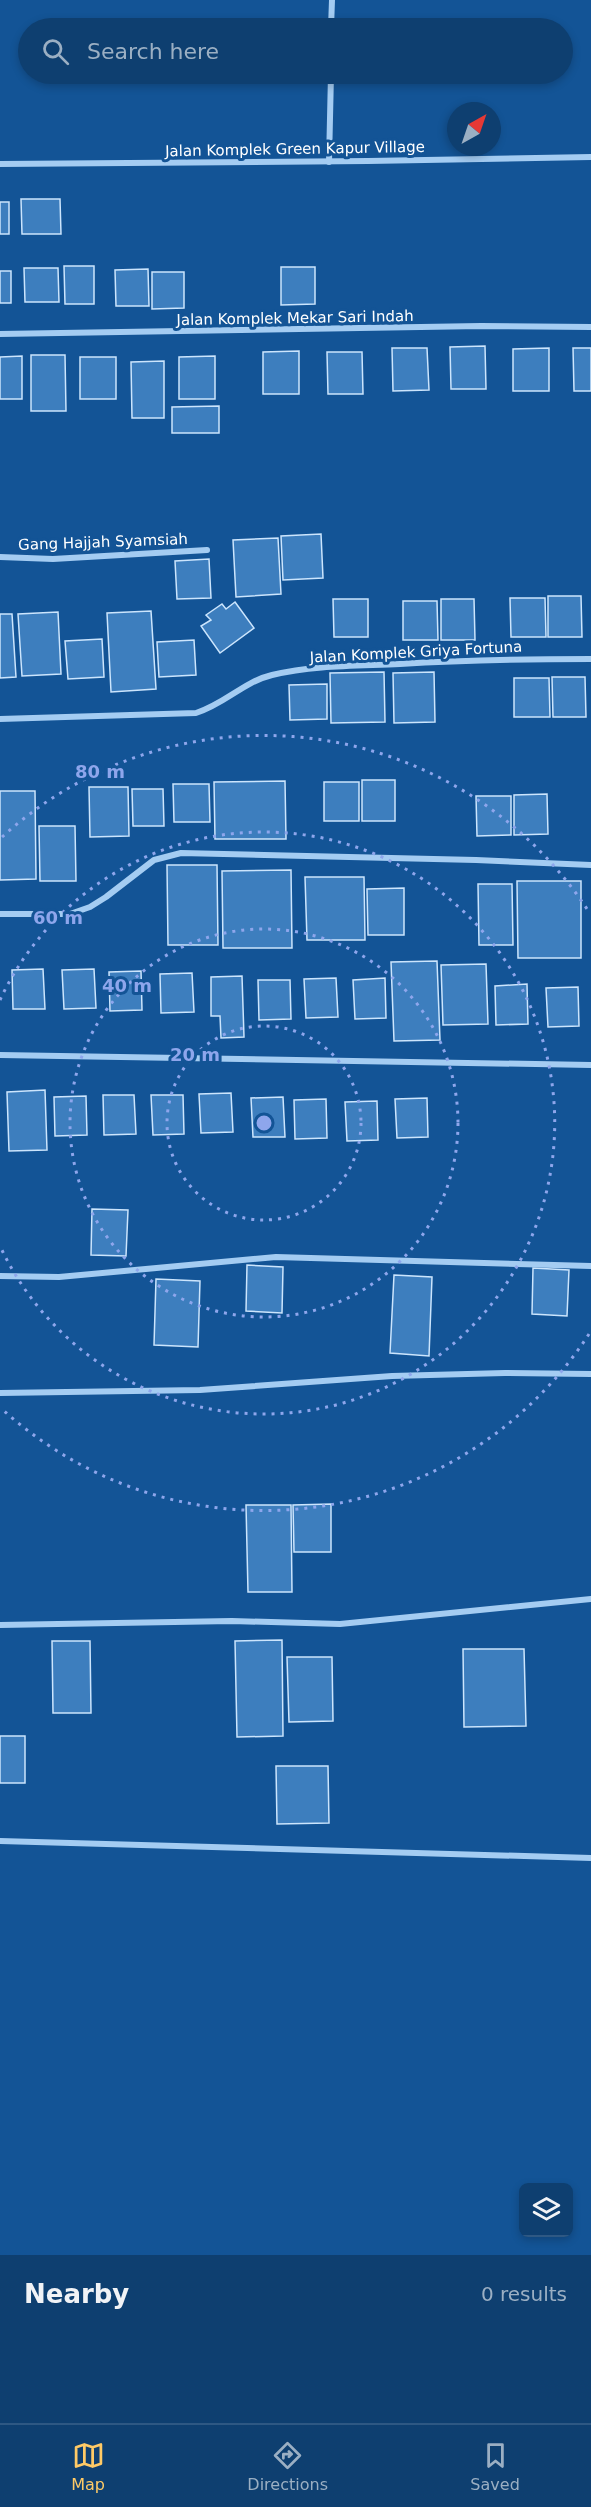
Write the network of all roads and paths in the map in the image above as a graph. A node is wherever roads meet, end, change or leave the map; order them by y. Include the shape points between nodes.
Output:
1 (332, 0) edge
2 (332, 18) edge
3 (330, 84) edge
4 (591, 157) edge
5 (329, 162) junction
6 (0, 164) edge
7 (591, 327) edge
8 (0, 334) edge
9 (207, 550) dead end
10 (0, 558) edge
11 (591, 659) edge
12 (0, 719) edge
13 (591, 865) edge
14 (0, 914) edge
15 (0, 1055) edge
16 (591, 1065) edge
17 (591, 1266) edge
18 (0, 1276) edge
19 (591, 1374) edge
20 (0, 1393) edge
21 (591, 1599) edge
22 (0, 1625) edge
23 (0, 1841) edge
24 (591, 1858) edge

1 - 2 street
3 - 5 street
4 - 5 street, Jalan Komplek Green Kapur Village
5 - 6 street, Jalan Komplek Green Kapur Village
7 - 8 street, Jalan Komplek Mekar Sari Indah
9 - 10 street, Gang Hajjah Syamsiah via 53,559
11 - 12 street, Jalan Komplek Griya Fortuna via 340,666 270,675 215,707 196,713
13 - 14 street via 181,853 154,860 106,897 70,914
15 - 16 street
17 - 18 street via 276,1257 59,1277
19 - 20 street via 392,1376 200,1390
21 - 22 street via 340,1624 232,1621
23 - 24 street

